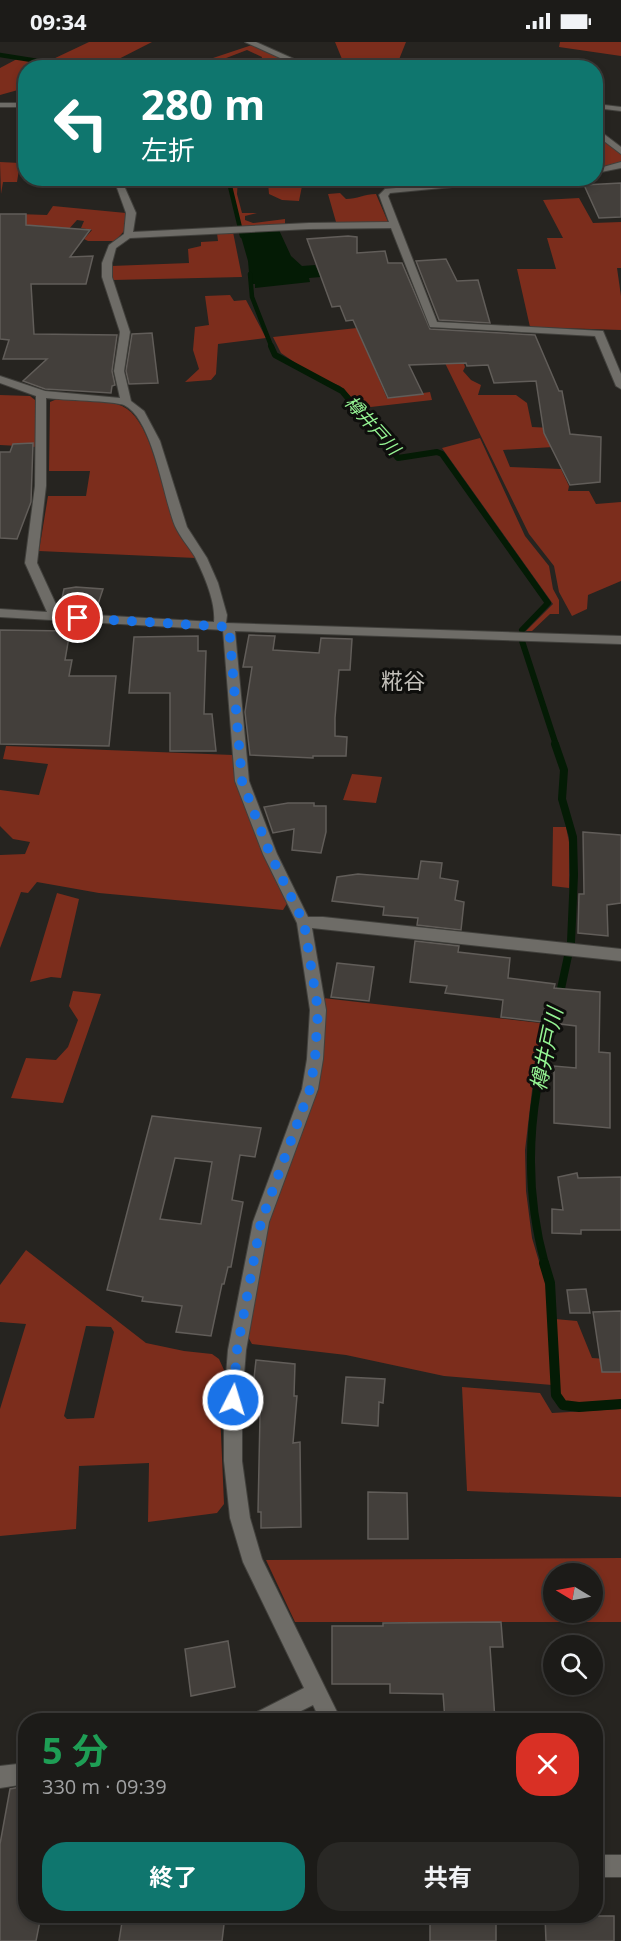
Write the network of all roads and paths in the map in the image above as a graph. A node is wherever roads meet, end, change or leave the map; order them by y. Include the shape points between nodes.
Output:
1 (249, 42) edge
2 (291, 60) edge
3 (0, 105) edge
4 (18, 105) edge
5 (603, 107) edge
6 (621, 110) edge
7 (603, 137) edge
8 (621, 151) edge
9 (621, 165) edge
10 (603, 169) edge
11 (121, 186) edge
12 (452, 186) edge
13 (394, 225) junction
14 (128, 235) junction
15 (0, 379) edge
16 (621, 386) edge
17 (41, 393) junction
18 (126, 402) junction
19 (0, 614) edge
20 (54, 617) junction
21 (225, 627) junction
22 (621, 640) edge
23 (304, 923) junction
24 (621, 955) edge
25 (316, 1693) junction
26 (276, 1713) edge
27 (327, 1713) edge
28 (18, 1774) edge
29 (0, 1777) edge
30 (603, 1866) edge
31 (621, 1866) edge

1 - 2 street
3 - 4 street
5 - 6 street
7 - 8 street
9 - 10 street
11 - 14 street via 131,213
12 - 13 street via 384,192
13 - 14 street
13 - 16 street via 433,325 599,333
14 - 18 street via 112,247 107,264 107,277 125,333 119,372
15 - 17 street
17 - 18 street
17 - 20 street via 43,448 31,561 54,608
18 - 21 street via 141,413 155,441 181,527 212,583
19 - 20 street
20 - 21 street
21 - 22 street
21 - 23 street via 242,781 270,854
23 - 24 street
23 - 25 street via 318,1010 315,1059 310,1089 261,1222 237,1350 233,1461 240,1518 253,1562
25 - 26 street
25 - 27 street
28 - 29 street
30 - 31 street

